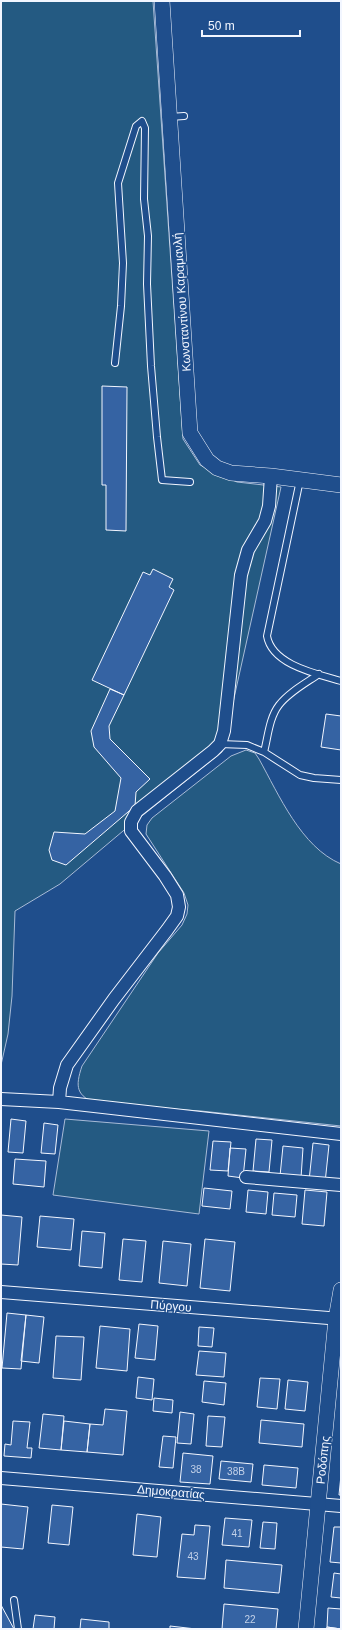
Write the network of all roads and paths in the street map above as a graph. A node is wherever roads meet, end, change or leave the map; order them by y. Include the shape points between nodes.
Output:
1 (162, 1) edge
2 (115, 363) dead end
3 (271, 476) junction
4 (300, 480) junction
5 (190, 482) dead end
6 (341, 485) edge
7 (319, 674) junction
8 (341, 681) edge
9 (220, 744) junction
10 (264, 752) junction
11 (341, 780) edge
12 (1, 1099) edge
13 (59, 1102) junction
14 (341, 1134) edge
15 (246, 1177) dead end
16 (341, 1185) edge
17 (341, 1290) edge
18 (1, 1292) edge
19 (339, 1319) edge
20 (1, 1478) edge
21 (318, 1504) junction
22 (341, 1506) edge
23 (14, 1600) dead end
24 (18, 1629) edge
25 (306, 1629) edge

1 - 3 street, Κωνσταντίνου Καραμανλή via 177,116 190,433 207,460 217,468 231,473
2 - 5 lane via 123,263 118,183 136,126 142,121 145,128 144,199 148,236 147,284 151,366 162,480
3 - 4 street, Κωνσταντίνου Καραμανλή
3 - 9 street via 265,521 248,550 241,575 224,731
4 - 6 street, Κωνσταντίνου Καραμανλή
4 - 7 lane via 267,636 273,652 283,661
7 - 8 lane
7 - 10 lane via 279,705 272,719
9 - 10 lane via 247,745
9 - 13 street via 138,811 131,822 131,831 177,895 177,916 67,1066 60,1088
10 - 11 lane via 300,775
12 - 13 street
13 - 14 street
15 - 16 street
17 - 19 street, Ροδόπης
18 - 19 street, Πύργου
19 - 21 street, Ροδόπης
20 - 21 street, Δημοκρατίας
21 - 22 street, Δημοκρατίας
21 - 25 street, Ροδόπης
23 - 24 lane

